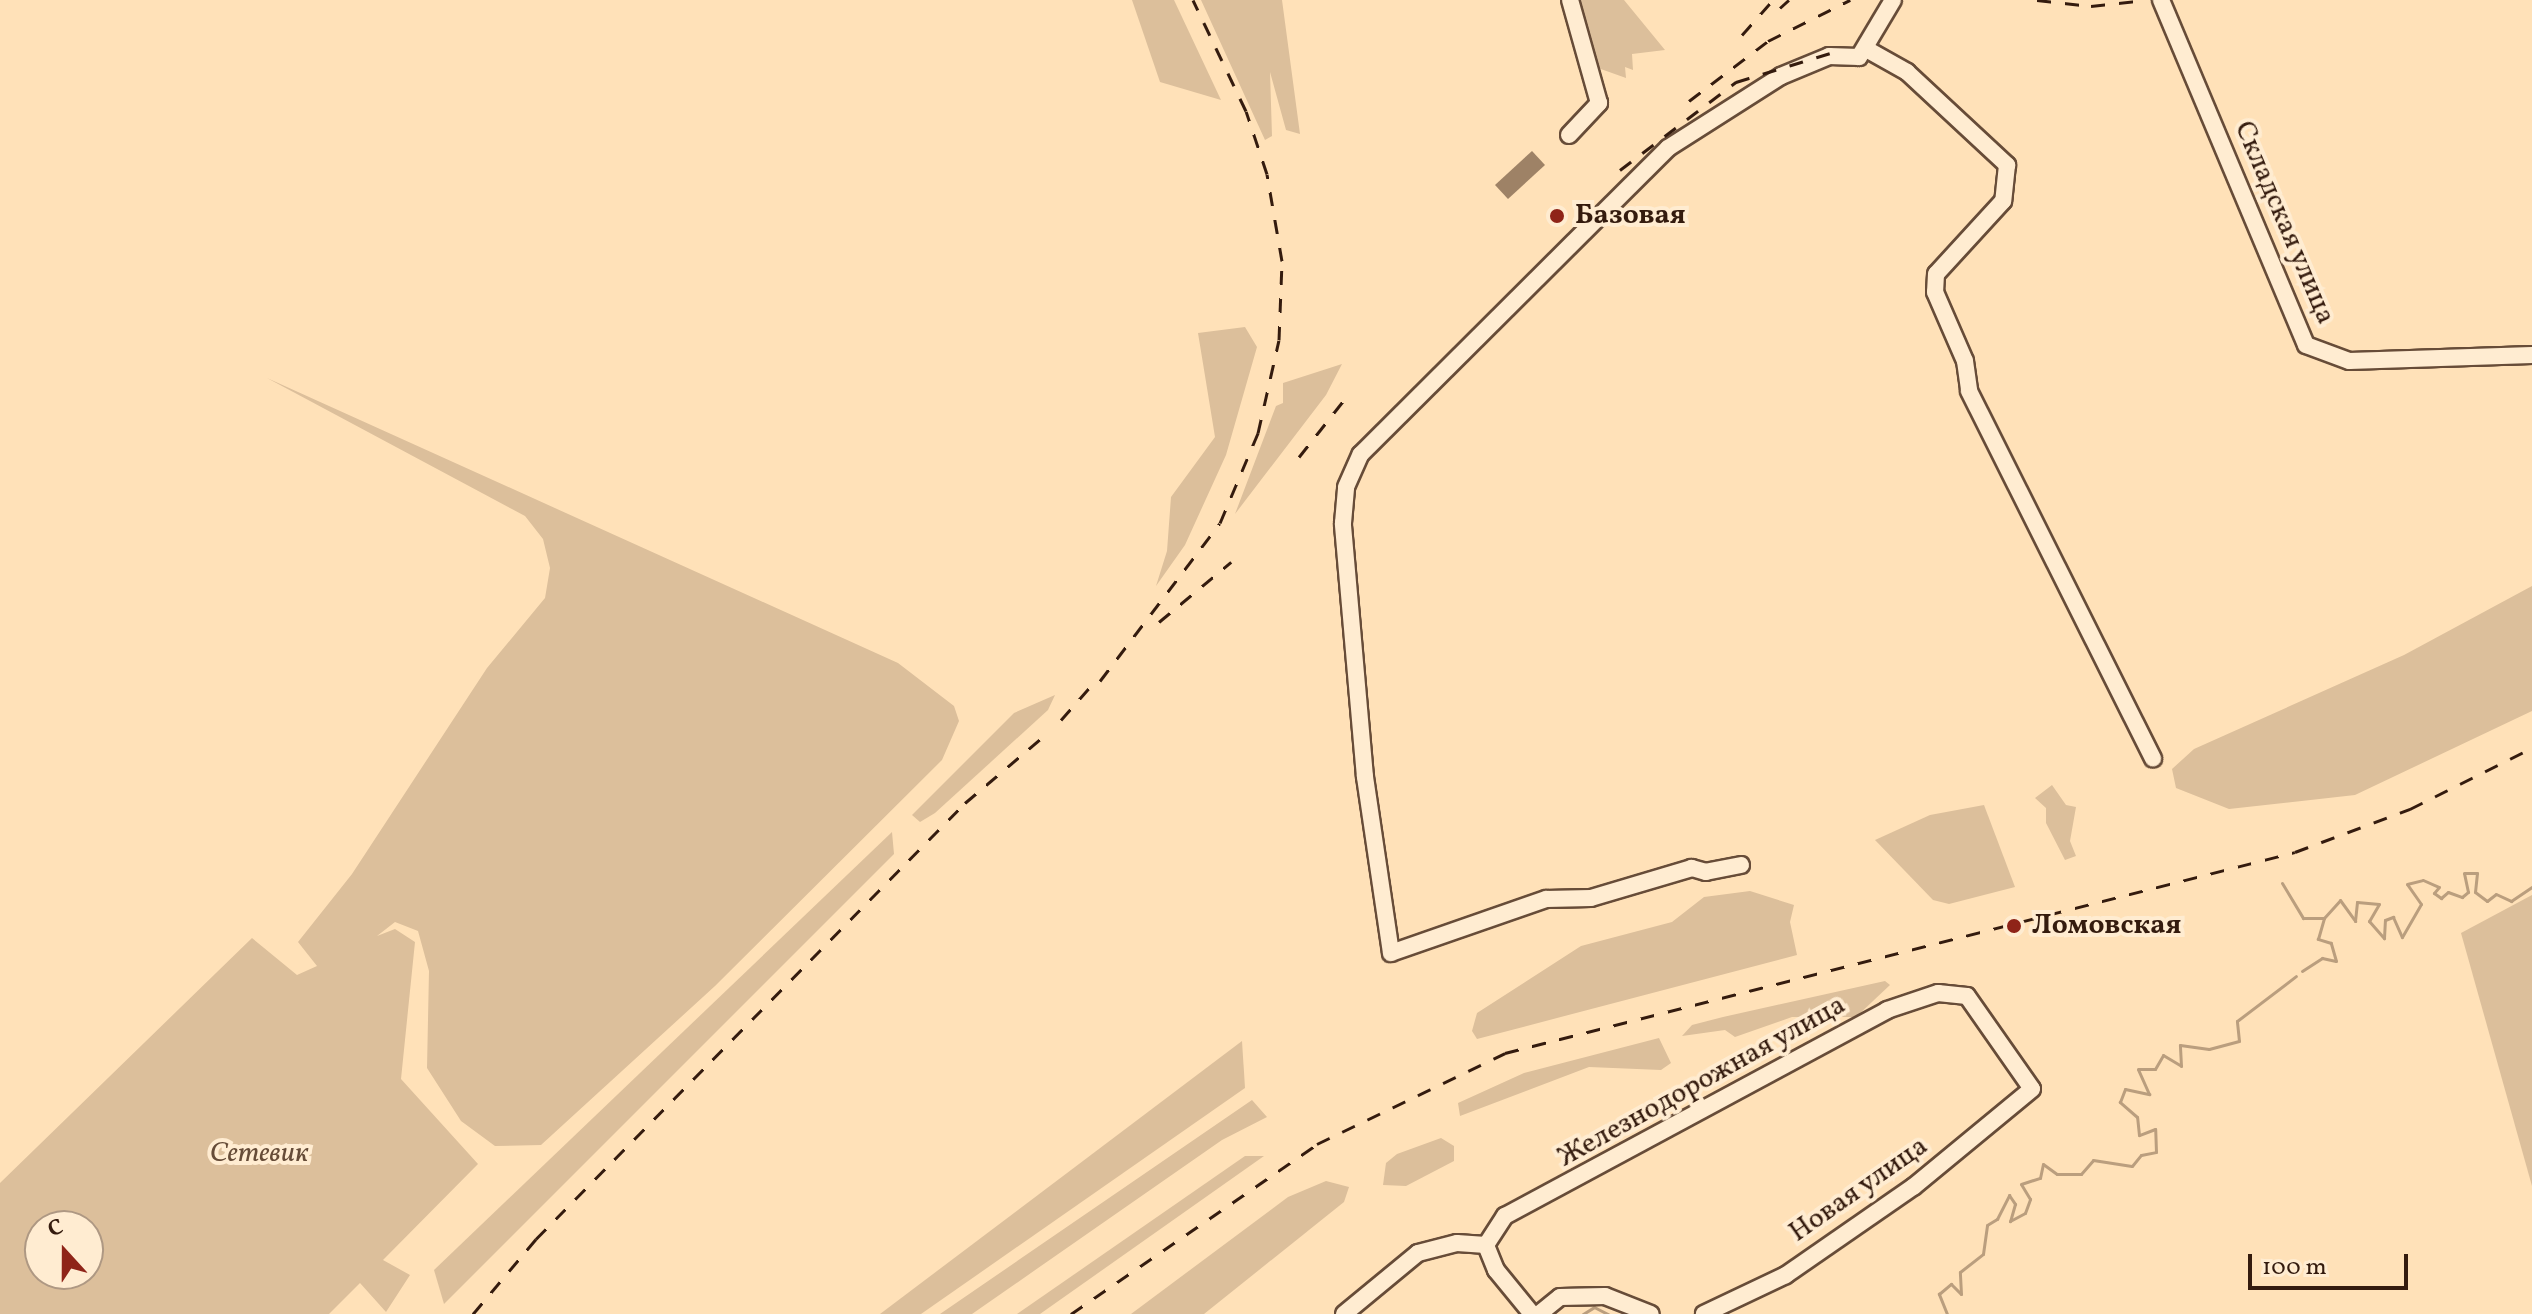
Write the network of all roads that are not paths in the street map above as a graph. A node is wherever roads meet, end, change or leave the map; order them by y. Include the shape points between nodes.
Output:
1 (1570, 0) edge
2 (1893, 0) edge
3 (2161, 0) edge
4 (1868, 50) junction
5 (1569, 135) dead end
6 (2532, 355) edge
7 (2153, 758) dead end
8 (1741, 865) dead end
9 (2032, 1089) joint
10 (1486, 1245) junction
11 (1344, 1314) edge
12 (1532, 1314) edge
13 (1539, 1314) edge
14 (1651, 1314) edge
15 (1704, 1314) edge

1 - 5 street via 1599,103
2 - 4 street
3 - 6 street, Складская улица via 2306,345 2349,361
4 - 7 street via 1907,72 2007,165 2003,201 1936,274 1935,292 1965,361 1975,404
4 - 8 street via 1859,57 1809,64 1689,130 1555,254 1353,465 1343,523 1365,777 1391,953 1546,899 1591,898 1692,868 1706,872
9 - 10 street, Железнодорожная улица via 1967,996 1938,993 1887,1010 1495,1224
9 - 15 street, Новая улица via 1913,1187 1786,1275
10 - 11 street via 1434,1246 1418,1253
10 - 12 street via 1496,1270
13 - 14 street via 1560,1297 1605,1296

